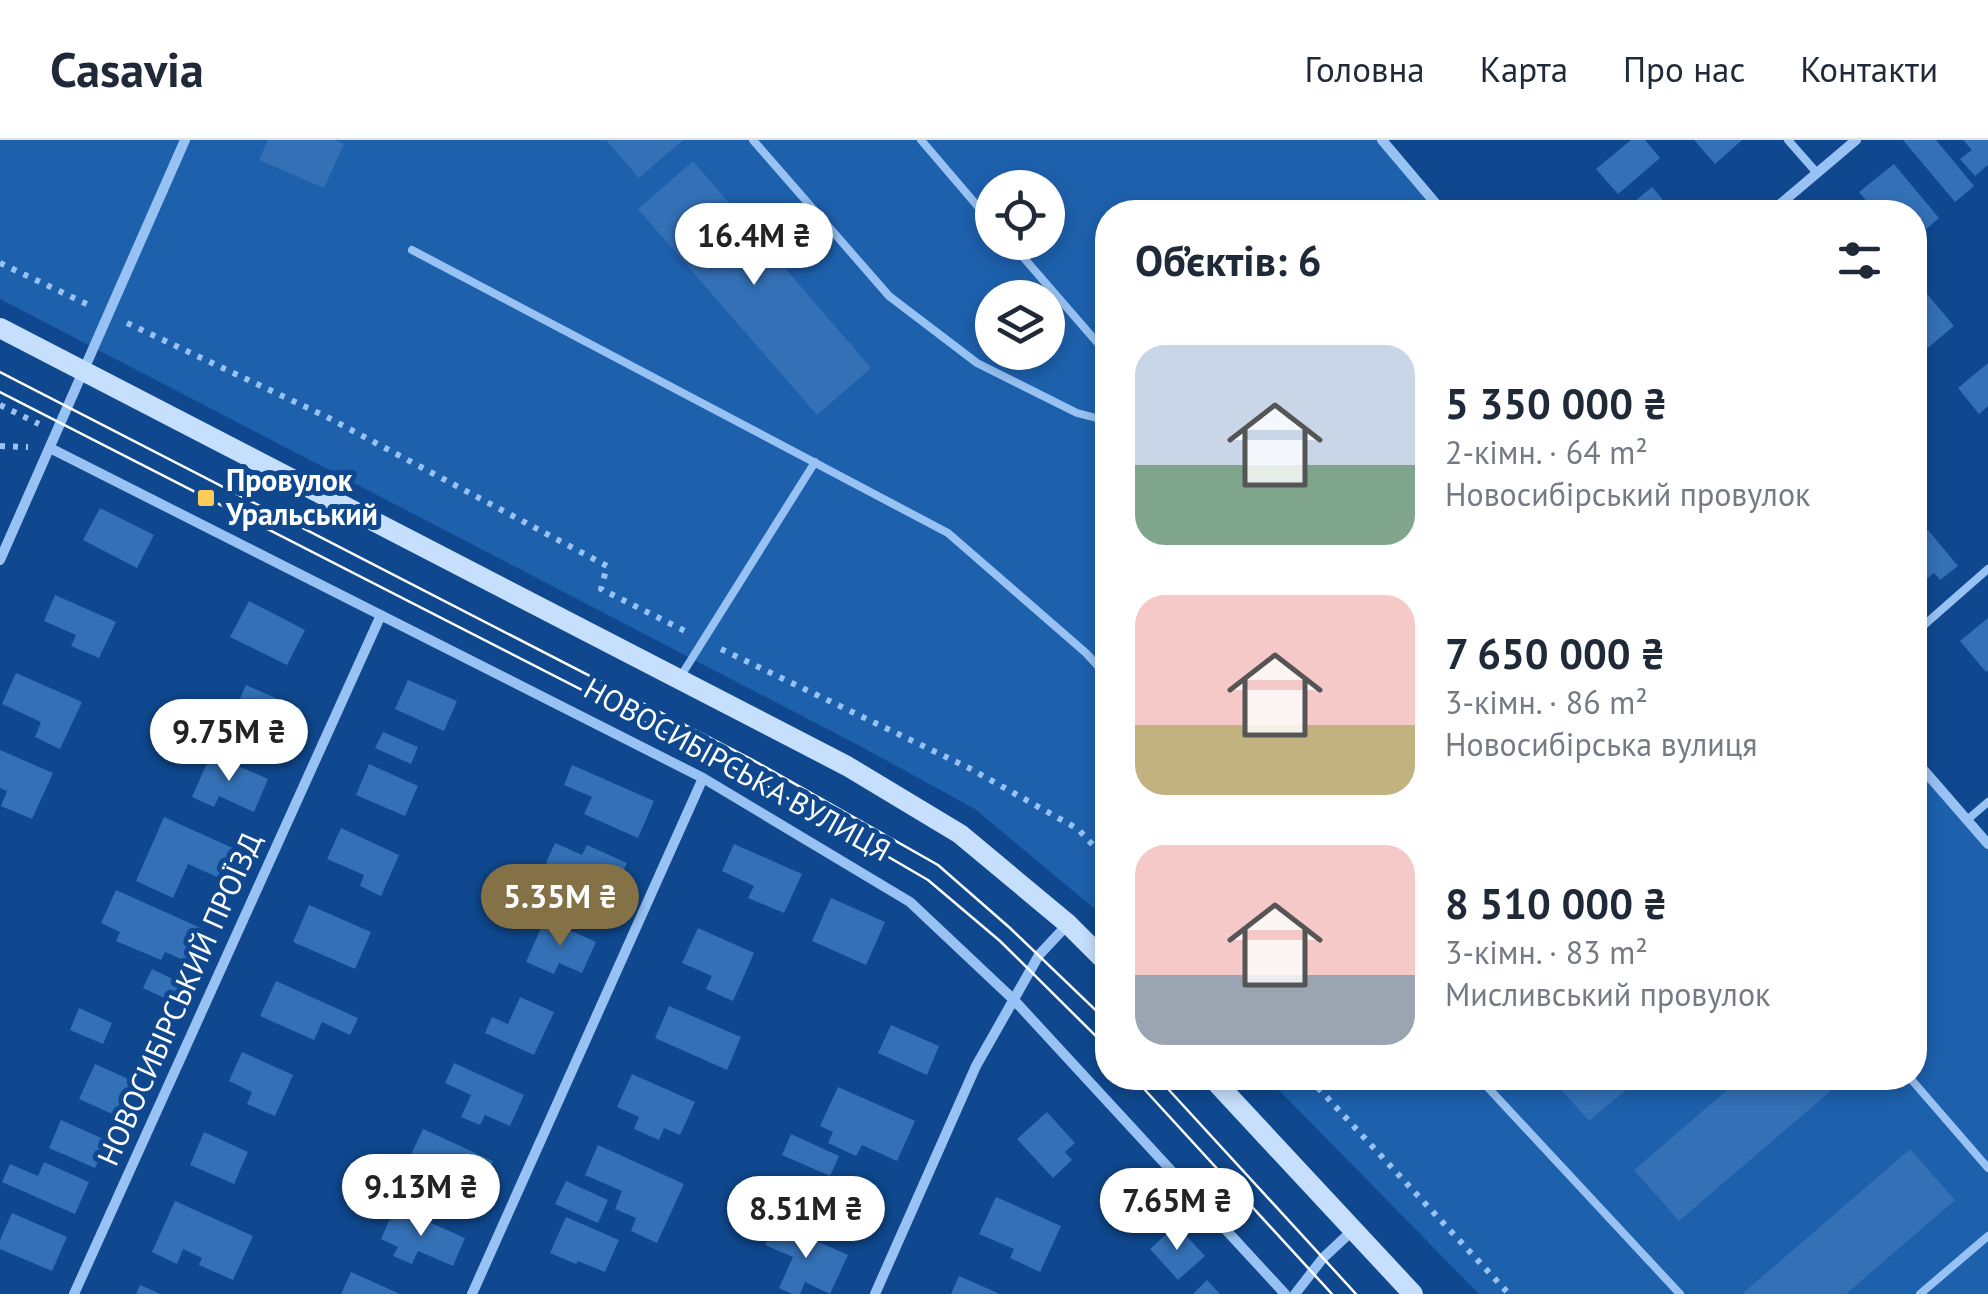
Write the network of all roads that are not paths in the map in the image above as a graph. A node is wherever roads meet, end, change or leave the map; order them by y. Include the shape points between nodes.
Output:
1 (185, 140) edge
2 (754, 140) edge
3 (921, 140) edge
4 (1382, 140) edge
5 (1788, 140) edge
6 (1856, 140) edge
7 (1817, 173) junction
8 (1433, 200) edge
9 (1785, 200) edge
10 (975, 202) edge
11 (412, 250) dead end
12 (1026, 260) edge
13 (0, 328) edge
14 (1095, 340) edge
15 (82, 370) junction
16 (1095, 417) edge
17 (50, 448) junction
18 (815, 462) junction
19 (0, 560) edge
20 (1988, 569) edge
21 (380, 616) junction
22 (1927, 622) edge
23 (1095, 663) edge
24 (678, 680) junction
25 (1927, 774) edge
26 (703, 778) junction
27 (1988, 802) edge
28 (1967, 820) junction
29 (1988, 844) edge
30 (1068, 924) junction
31 (1095, 951) edge
32 (1014, 1000) junction
33 (1095, 1088) edge
34 (1097, 1090) edge
35 (1223, 1090) edge
36 (1490, 1090) edge
37 (1920, 1090) edge
38 (1988, 1168) edge
39 (1353, 1230) junction
40 (1988, 1236) edge
41 (74, 1294) edge
42 (472, 1294) edge
43 (875, 1294) edge
44 (1285, 1294) edge
45 (1295, 1294) edge
46 (1413, 1294) edge
47 (1680, 1294) edge
48 (1920, 1294) edge

1 - 15 street
2 - 16 lane via 889,296 977,363
3 - 10 lane
4 - 8 street
5 - 7 lane
6 - 7 street
7 - 9 street
11 - 18 lane
12 - 14 lane
13 - 15 main road, НОВОСИБІРСЬКА ВУЛИЦЯ
15 - 17 street
15 - 24 main road, НОВОСИБІРСЬКА ВУЛИЦЯ
17 - 19 street
17 - 21 street, НОВОСИБІРСЬКА ВУЛИЦЯ
18 - 23 lane via 948,533
18 - 24 lane
20 - 22 lane
21 - 26 street, НОВОСИБІРСЬКА ВУЛИЦЯ
21 - 41 street, НОВОСИБІРСЬКИЙ ПРОЇЗД
24 - 30 main road, НОВОСИБІРСЬКА ВУЛИЦЯ via 848,766 960,834
25 - 28 street
26 - 32 street, НОВОСИБІРСЬКА ВУЛИЦЯ via 910,902
26 - 42 street
27 - 28 lane
28 - 29 street
30 - 31 main road, НОВОСИБІРСЬКА ВУЛИЦЯ
30 - 32 street via 1039,956
32 - 33 street, НОВОСИБІРСЬКА ВУЛИЦЯ
32 - 43 street via 976,1066
34 - 44 street, НОВОСИБІРСЬКА ВУЛИЦЯ
35 - 39 main road
36 - 47 lane
37 - 38 lane
39 - 45 street
39 - 46 main road
40 - 48 lane

